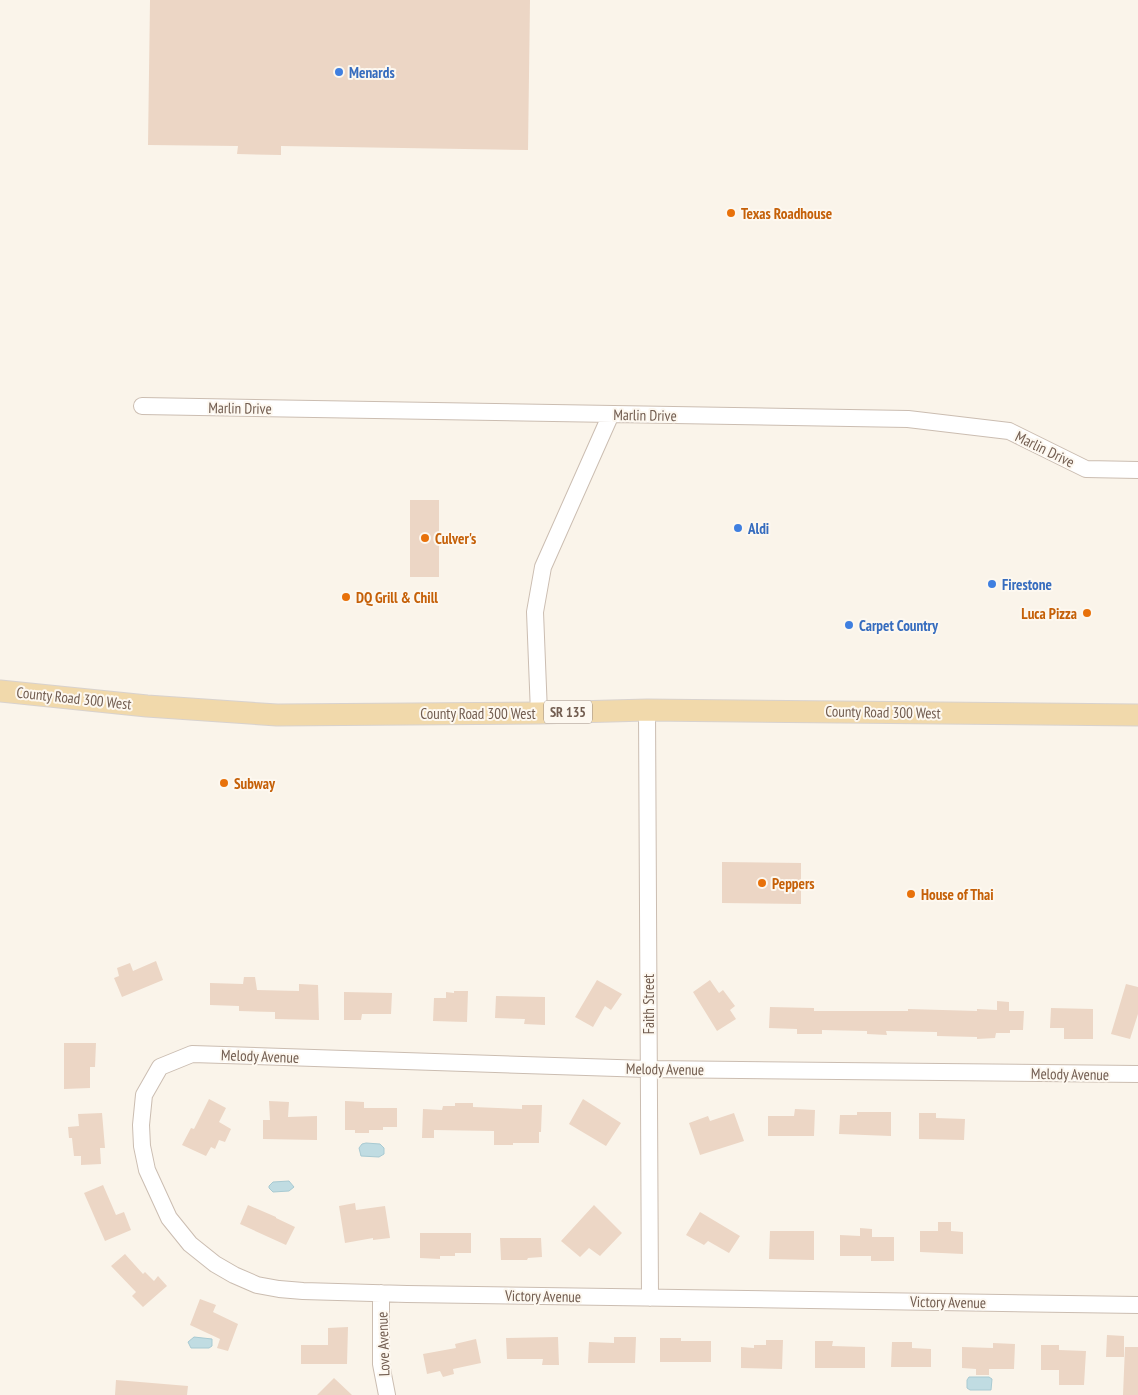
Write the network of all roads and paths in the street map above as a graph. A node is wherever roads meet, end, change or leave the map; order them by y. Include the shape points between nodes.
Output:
1 (142, 406) dead end
2 (611, 414) junction
3 (1138, 470) edge
4 (0, 690) edge
5 (647, 710) junction
6 (538, 713) junction
7 (1138, 715) edge
8 (192, 1054) joint
9 (648, 1069) junction
10 (1138, 1074) edge
11 (381, 1293) junction
12 (650, 1298) junction
13 (1138, 1305) edge
14 (386, 1395) edge

1 - 2 street, Marlin Drive
2 - 3 street, Marlin Drive via 908,419 1009,432 1086,469
2 - 6 street via 543,567 536,612
4 - 6 main road, County Road 300 West / SR 135 via 36,696 260,714
5 - 6 main road, County Road 300 West / SR 135
5 - 7 main road, County Road 300 West / SR 135
5 - 9 street, Faith Street
8 - 9 street, Melody Avenue
8 - 11 street, Victory Avenue via 160,1068 144,1095 142,1108 142,1146 147,1170 163,1208 177,1229 214,1264 257,1284 303,1291
9 - 10 street, Melody Avenue
9 - 12 street, Faith Street
11 - 12 street, Victory Avenue
11 - 14 street, Love Avenue via 381,1364
12 - 13 street, Victory Avenue

